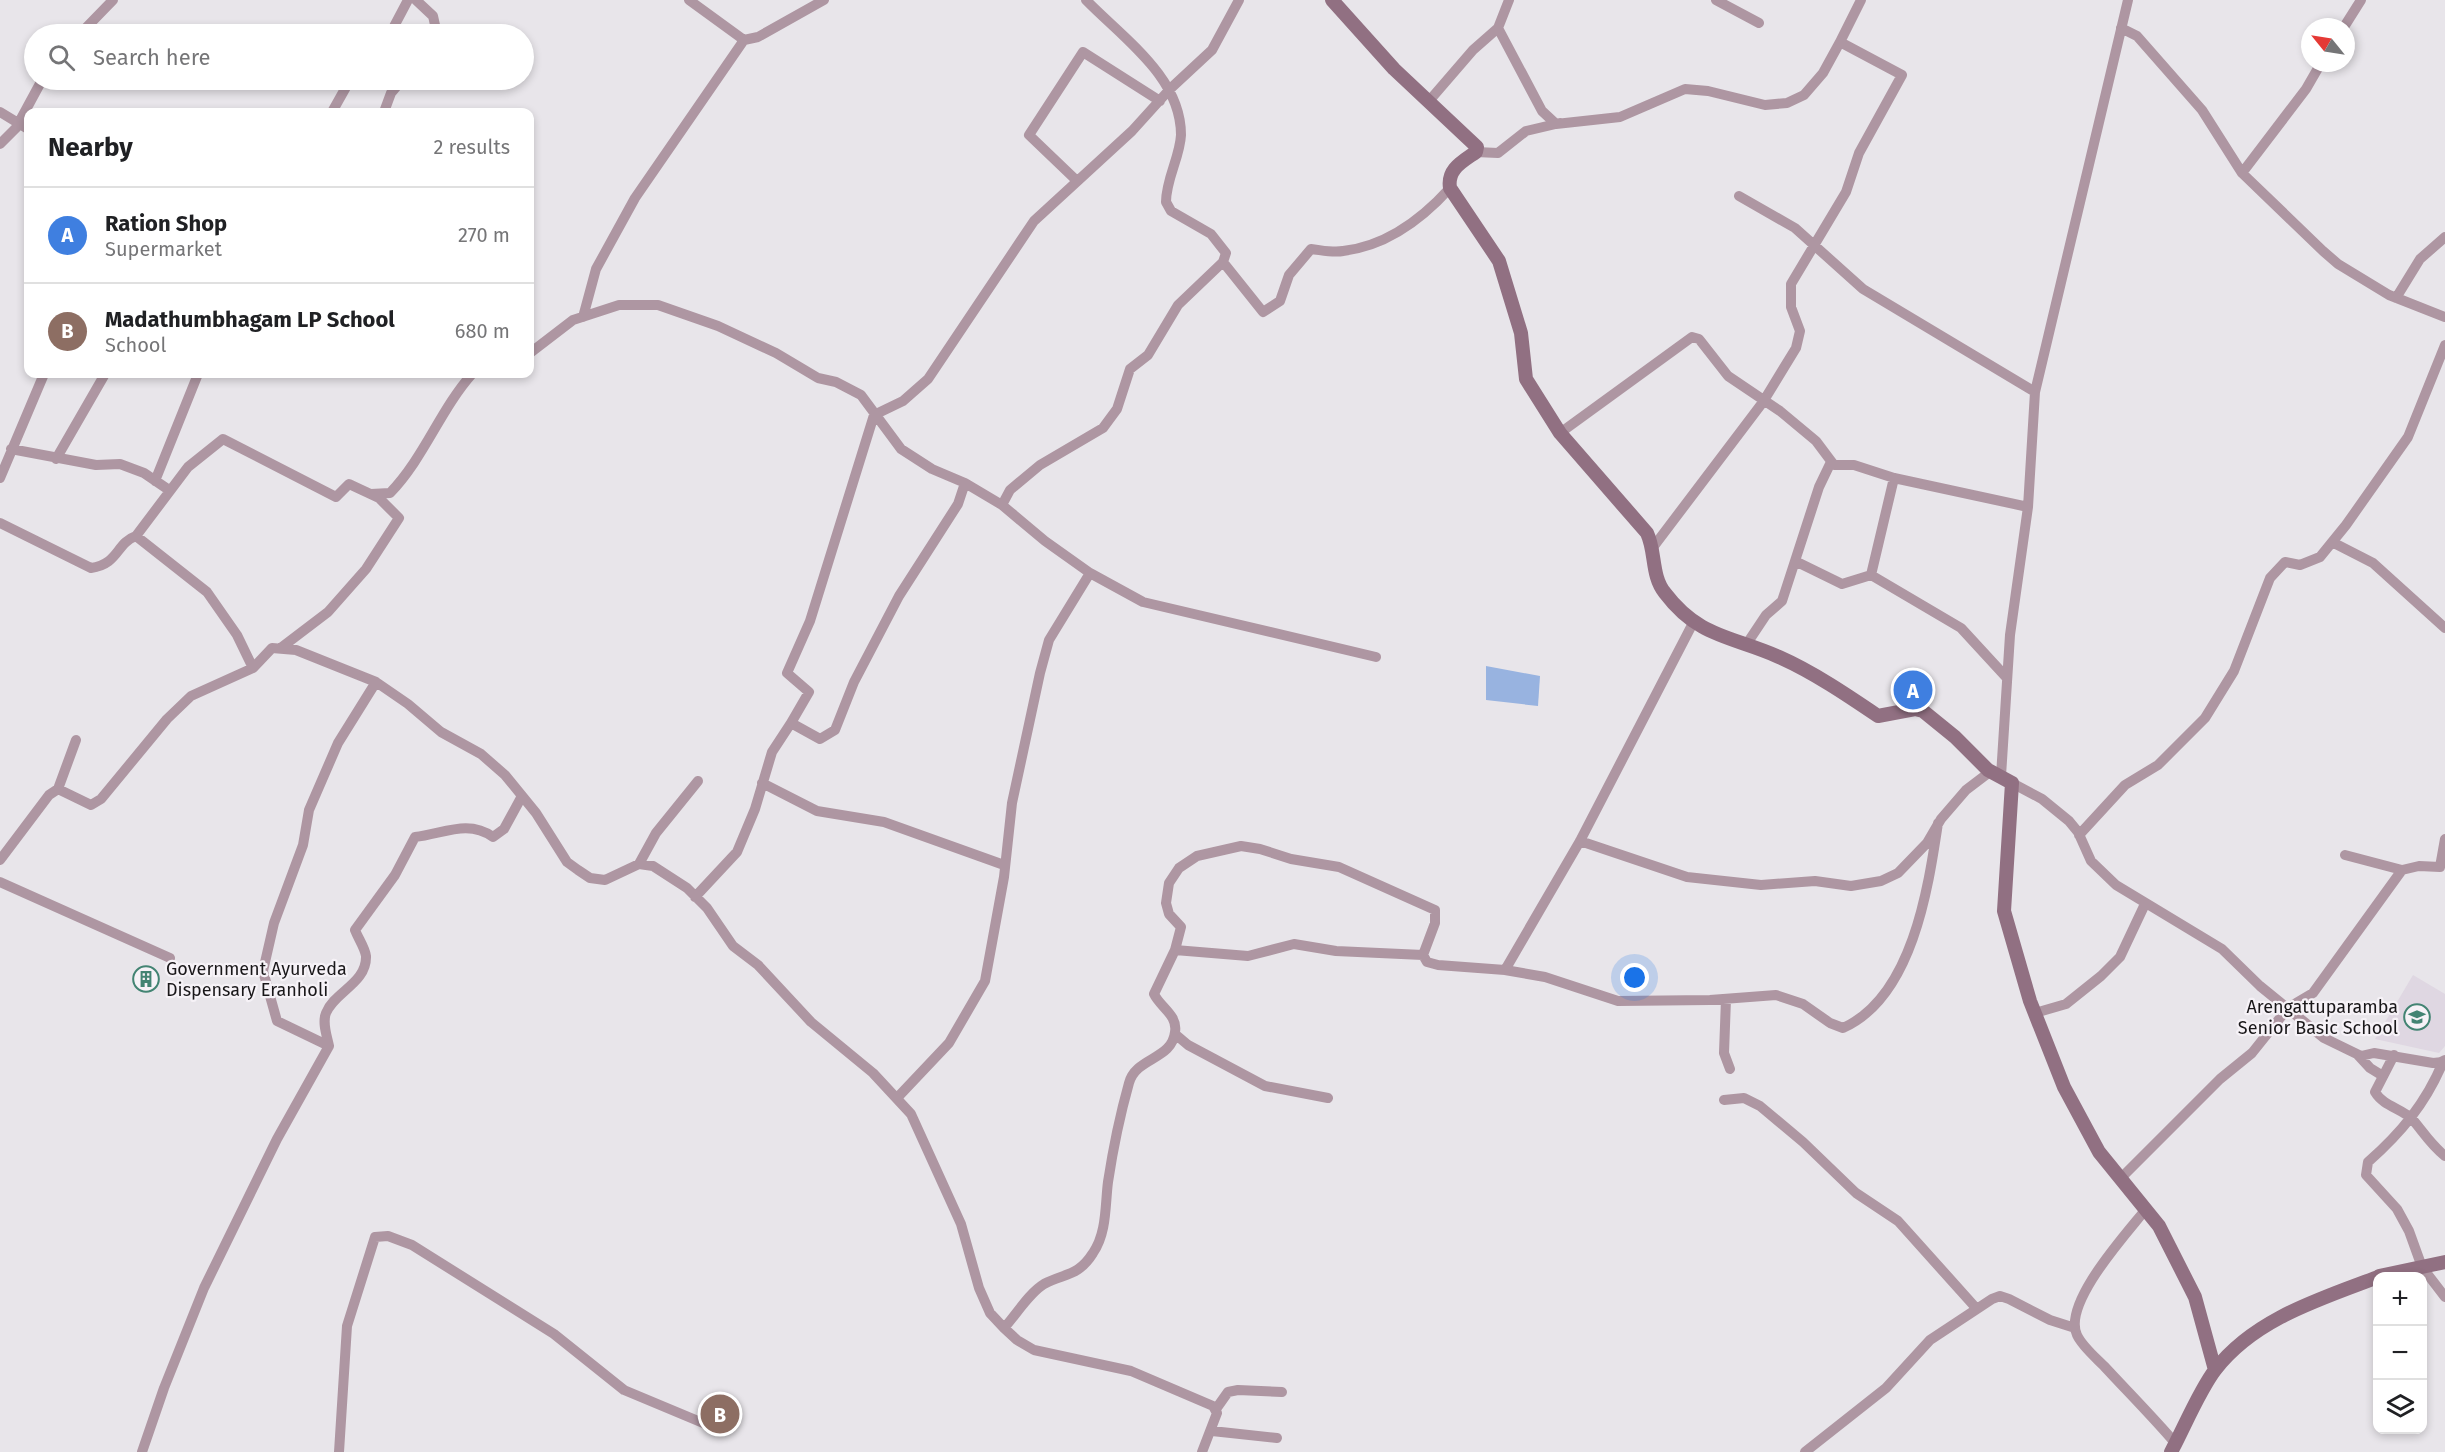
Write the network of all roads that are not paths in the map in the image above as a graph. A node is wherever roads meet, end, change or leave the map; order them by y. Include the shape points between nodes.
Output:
1 (113, 0) edge
2 (408, 0) edge
3 (416, 0) edge
4 (689, 0) edge
5 (824, 0) edge
6 (1086, 0) edge
7 (1239, 0) edge
8 (1332, 0) edge
9 (1509, 0) edge
10 (1716, 0) edge
11 (1861, 0) edge
12 (2127, 0) edge
13 (2361, 0) edge
14 (2350, 18) edge
15 (1759, 23) dead end
16 (90, 24) edge
17 (395, 24) edge
18 (435, 24) edge
19 (1498, 28) junction
20 (2121, 28) junction
21 (744, 40) junction
22 (1840, 42) junction
23 (2316, 72) edge
24 (1170, 89) junction
25 (38, 90) edge
26 (344, 90) edge
27 (394, 90) edge
28 (1160, 101) junction
29 (1429, 101) junction
30 (31, 108) edge
31 (334, 108) edge
32 (385, 108) edge
33 (0, 112) edge
34 (1560, 123) junction
35 (24, 126) edge
36 (0, 144) edge
37 (1476, 152) junction
38 (2242, 173) junction
39 (1076, 180) junction
40 (1450, 188) junction
41 (1738, 196) dead end
42 (2445, 237) edge
43 (1814, 247) junction
44 (1224, 262) junction
45 (2396, 298) junction
46 (583, 317) junction
47 (2445, 317) edge
48 (2445, 345) edge
49 (534, 350) edge
50 (42, 378) edge
51 (103, 378) edge
52 (196, 378) edge
53 (469, 378) edge
54 (2035, 392) junction
55 (1763, 402) junction
56 (874, 415) junction
57 (1560, 433) junction
58 (11, 449) junction
59 (56, 459) junction
60 (1831, 462) junction
61 (0, 478) edge
62 (1894, 478) junction
63 (155, 481) junction
64 (965, 483) junction
65 (169, 490) junction
66 (371, 494) junction
67 (1002, 505) junction
68 (2028, 507) junction
69 (0, 523) edge
70 (136, 536) junction
71 (2332, 542) junction
72 (1654, 546) junction
73 (1795, 561) junction
74 (1090, 573) junction
75 (1871, 575) junction
76 (1693, 623) junction
77 (2445, 628) edge
78 (1746, 645) junction
79 (282, 647) junction
80 (1376, 657) dead end
81 (253, 668) junction
82 (2007, 678) junction
83 (376, 682) junction
84 (791, 723) junction
85 (76, 740) dead end
86 (2001, 777) junction
87 (698, 781) dead end
88 (762, 783) junction
89 (57, 789) junction
90 (522, 796) junction
91 (1938, 823) junction
92 (2079, 835) junction
93 (2445, 839) edge
94 (1580, 841) junction
95 (2345, 855) dead end
96 (0, 860) edge
97 (639, 864) junction
98 (1004, 865) junction
99 (2402, 870) junction
100 (0, 882) edge
101 (695, 897) junction
102 (2145, 904) junction
103 (1175, 950) junction
104 (1422, 955) junction
105 (170, 958) dead end
106 (1505, 970) junction
107 (1726, 999) junction
108 (2288, 1008) junction
109 (2035, 1013) junction
110 (1175, 1034) junction
111 (329, 1046) junction
112 (2358, 1055) junction
113 (2394, 1055) junction
114 (2444, 1061) edge
115 (1730, 1069) dead end
116 (2383, 1076) junction
117 (897, 1098) junction
118 (1328, 1098) dead end
119 (1724, 1100) dead end
120 (2411, 1118) junction
121 (2445, 1156) edge
122 (2121, 1178) junction
123 (2146, 1209) junction
124 (2445, 1262) edge
125 (2422, 1267) junction
126 (2400, 1272) edge
127 (2373, 1279) edge
128 (2445, 1297) edge
129 (1976, 1308) junction
130 (1004, 1328) junction
131 (2075, 1328) junction
132 (2215, 1370) junction
133 (1282, 1392) dead end
134 (1216, 1409) junction
135 (703, 1423) dead end
136 (1212, 1431) junction
137 (1277, 1438) dead end
138 (2174, 1448) edge
139 (142, 1452) edge
140 (339, 1452) edge
141 (1202, 1452) edge
142 (1804, 1452) edge

1 - 16 street
2 - 17 street
3 - 18 street via 433,16
4 - 21 street
5 - 21 street via 758,37
6 - 24 street
7 - 24 street via 1212,50
8 - 29 main road via 1394,69
9 - 19 street
10 - 15 street
11 - 22 street
12 - 20 street
13 - 14 street
19 - 29 street via 1473,50
19 - 34 street via 1542,111 1556,124
20 - 38 street via 2137,36 2202,110
20 - 54 street
21 - 46 street via 635,198 596,269
22 - 34 street via 1823,73 1804,95 1786,103 1765,105 1685,90 1620,117
22 - 43 street via 1902,75 1858,153 1846,192
23 - 38 street
24 - 28 street
24 - 44 street via 1179,111 1181,137 1166,202 1171,211 1211,234 1226,253
25 - 30 street
26 - 31 street
27 - 32 street
28 - 39 street
28 - 39 street via 1083,52 1029,135
29 - 37 main road via 1477,147
33 - 35 street
34 - 37 street via 1526,131 1498,153
35 - 36 street
37 - 40 main road via 1451,171
38 - 45 street via 2338,264
39 - 56 street via 1034,221 928,379 903,401
40 - 44 street via 1425,213 1386,241 1342,252 1311,249 1289,275 1280,301 1263,312
40 - 57 main road via 1499,261 1521,333 1526,379
41 - 43 street via 1795,228
42 - 45 street via 2420,259
43 - 54 street via 1863,289
43 - 55 street via 1791,284 1791,307 1800,331 1796,348
44 - 67 street via 1178,305 1148,355 1130,369 1117,409 1103,428 1040,465 1010,490
45 - 47 street
46 - 49 street via 573,320
46 - 56 street via 619,305 658,305 718,326 776,352 818,378 836,382 861,396
48 - 71 street via 2408,437
50 - 58 street
51 - 59 street
52 - 63 street
53 - 66 street via 405,477 390,492
54 - 68 street
55 - 57 street via 1728,376 1699,339 1692,337
55 - 60 street via 1816,441
55 - 72 street
56 - 64 street via 901,449 932,469
56 - 84 street via 810,621 787,673 809,692
57 - 72 main road via 1647,532
58 - 59 street
58 - 61 street
59 - 63 street via 120,464
60 - 62 street
60 - 73 street via 1819,486
62 - 68 street
62 - 75 street
63 - 65 street
64 - 67 street
64 - 84 street via 958,504 904,587 854,682 835,730 820,739
65 - 66 street via 188,467 223,439 336,497 349,484
65 - 70 street
66 - 79 street via 399,518 366,569 328,612
67 - 74 street
68 - 82 street
69 - 70 street via 91,568 105,566 128,539
70 - 81 street via 207,592 237,635
71 - 77 street via 2373,563
71 - 92 street via 2320,557 2300,565 2285,562 2270,578 2239,661 2205,718 2158,765 2125,785
72 - 76 main road via 1654,567 1663,592
73 - 75 street via 1842,584
73 - 78 street via 1782,601 1766,615
74 - 80 street via 1143,602
74 - 98 street via 1049,640 1012,803
75 - 82 street via 1961,628
76 - 78 main road
76 - 94 street
78 - 86 main road via 1780,657 1878,716 1923,711
79 - 81 street via 272,648
79 - 83 street
81 - 89 street via 191,696 167,719 102,799 91,805
82 - 86 street
83 - 90 street via 441,732 481,754
83 - 111 street via 338,743 309,810 303,845 274,923 263,971 277,1021
84 - 88 street via 772,752
85 - 89 street
86 - 91 street via 1966,790
86 - 92 street via 2056,809
86 - 109 main road via 2004,911
87 - 97 street via 656,833
88 - 98 street via 817,811 884,822
88 - 101 street via 737,852
89 - 96 street
90 - 97 street via 567,862 590,878 605,880
90 - 111 street via 504,829 493,837 471,827 415,837 355,930 366,955 364,965 356,981 326,1012
91 - 94 street via 1927,843 1898,873 1881,881 1851,886 1815,880 1761,885 1687,878
91 - 107 street via 1914,935 1899,969 1860,1020 1843,1028 1803,1004 1776,995
92 - 102 street via 2091,861 2116,885
93 - 99 street via 2440,867
94 - 106 street
95 - 99 street
97 - 101 street via 653,866
98 - 117 street via 985,981 949,1043
99 - 108 street via 2313,993
100 - 105 street
101 - 117 street via 733,946 758,965 812,1023
102 - 108 street via 2222,949
102 - 109 street via 2120,957 2101,976 2066,1004
103 - 104 street via 1248,956 1294,944 1336,951
103 - 104 street via 1181,927 1169,914 1166,903 1169,883 1179,868 1197,856 1242,846 1339,867 1431,907 1435,910 1435,923
103 - 110 street via 1154,994 1176,1024
104 - 106 street via 1432,965
106 - 107 street via 1618,1001
107 - 115 street via 1724,1053
108 - 112 street via 2324,1038
108 - 122 street via 2252,1053 2220,1079
109 - 122 main road via 2064,1087 2099,1152
110 - 118 street via 1188,1045 1265,1086
110 - 130 street via 1167,1050 1139,1066 1129,1082 1108,1181 1103,1229 1094,1253 1070,1276 1043,1284
111 - 139 street via 277,1139 204,1288
112 - 113 street
112 - 116 street
113 - 114 street via 2433,1063
113 - 116 street
114 - 120 street
116 - 120 street via 2375,1092 2379,1099
117 - 130 street via 911,1114 932,1156 961,1224 979,1288 990,1313
119 - 129 street via 1744,1098 1760,1106 1856,1193 1898,1221
120 - 121 street
120 - 125 street via 2368,1162 2366,1175 2397,1209
122 - 123 main road
123 - 131 street via 2100,1265 2086,1292
123 - 132 main road via 2160,1226 2195,1297
124 - 125 main road
125 - 126 main road
125 - 128 street
127 - 132 main road via 2273,1319
129 - 131 street via 2000,1296
129 - 142 street via 1930,1340 1886,1388
130 - 134 street via 1034,1350 1131,1371
131 - 138 street via 2094,1356
132 - 138 main road
133 - 134 street via 1228,1392
134 - 136 street
135 - 140 street via 624,1390 554,1334 412,1245 388,1236 375,1237 347,1326
136 - 137 street
136 - 141 street

